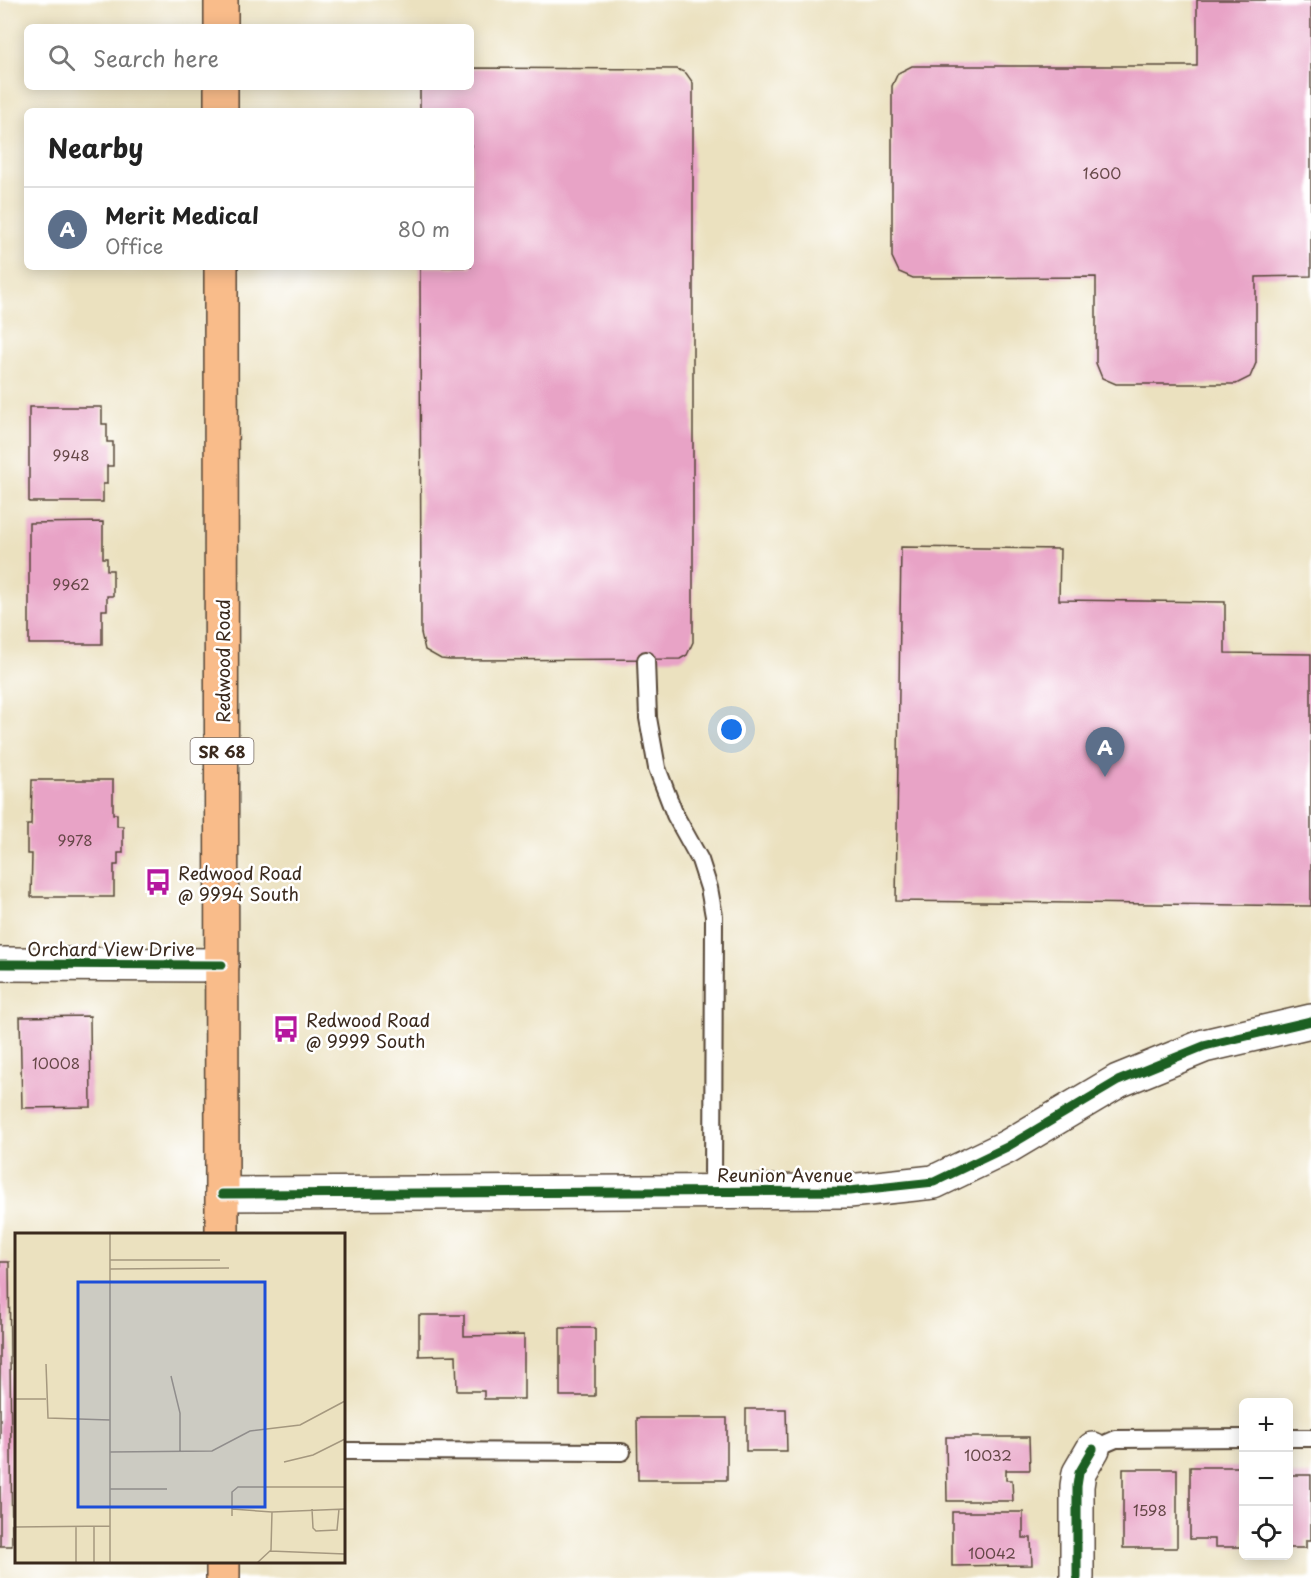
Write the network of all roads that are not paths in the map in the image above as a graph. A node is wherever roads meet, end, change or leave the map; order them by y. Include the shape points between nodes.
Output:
1 (221, 0) edge
2 (221, 24) edge
3 (221, 90) edge
4 (221, 108) edge
5 (221, 270) edge
6 (646, 660) dead end
7 (0, 964) edge
8 (222, 965) junction
9 (1311, 1021) edge
10 (713, 1191) junction
11 (222, 1194) junction
12 (222, 1233) edge
13 (1239, 1438) edge
14 (1293, 1438) edge
15 (1311, 1438) edge
16 (1093, 1449) joint
17 (345, 1451) edge
18 (622, 1452) dead end
19 (1077, 1578) edge

1 - 2 main road
3 - 4 main road
5 - 8 main road, Redwood Road / SR 68
6 - 10 lane via 648,718 657,768 675,815 700,860 714,916
7 - 8 street, Orchard View Drive
8 - 11 main road, Redwood Road / SR 68
9 - 10 street, Reunion Avenue via 1204,1046 1118,1081 1006,1147 934,1182 849,1191
10 - 11 street, Reunion Avenue
11 - 12 main road, Redwood Road / SR 68
13 - 16 lane via 1116,1439
14 - 15 lane
16 - 19 street via 1079,1473 1077,1486
17 - 18 lane

